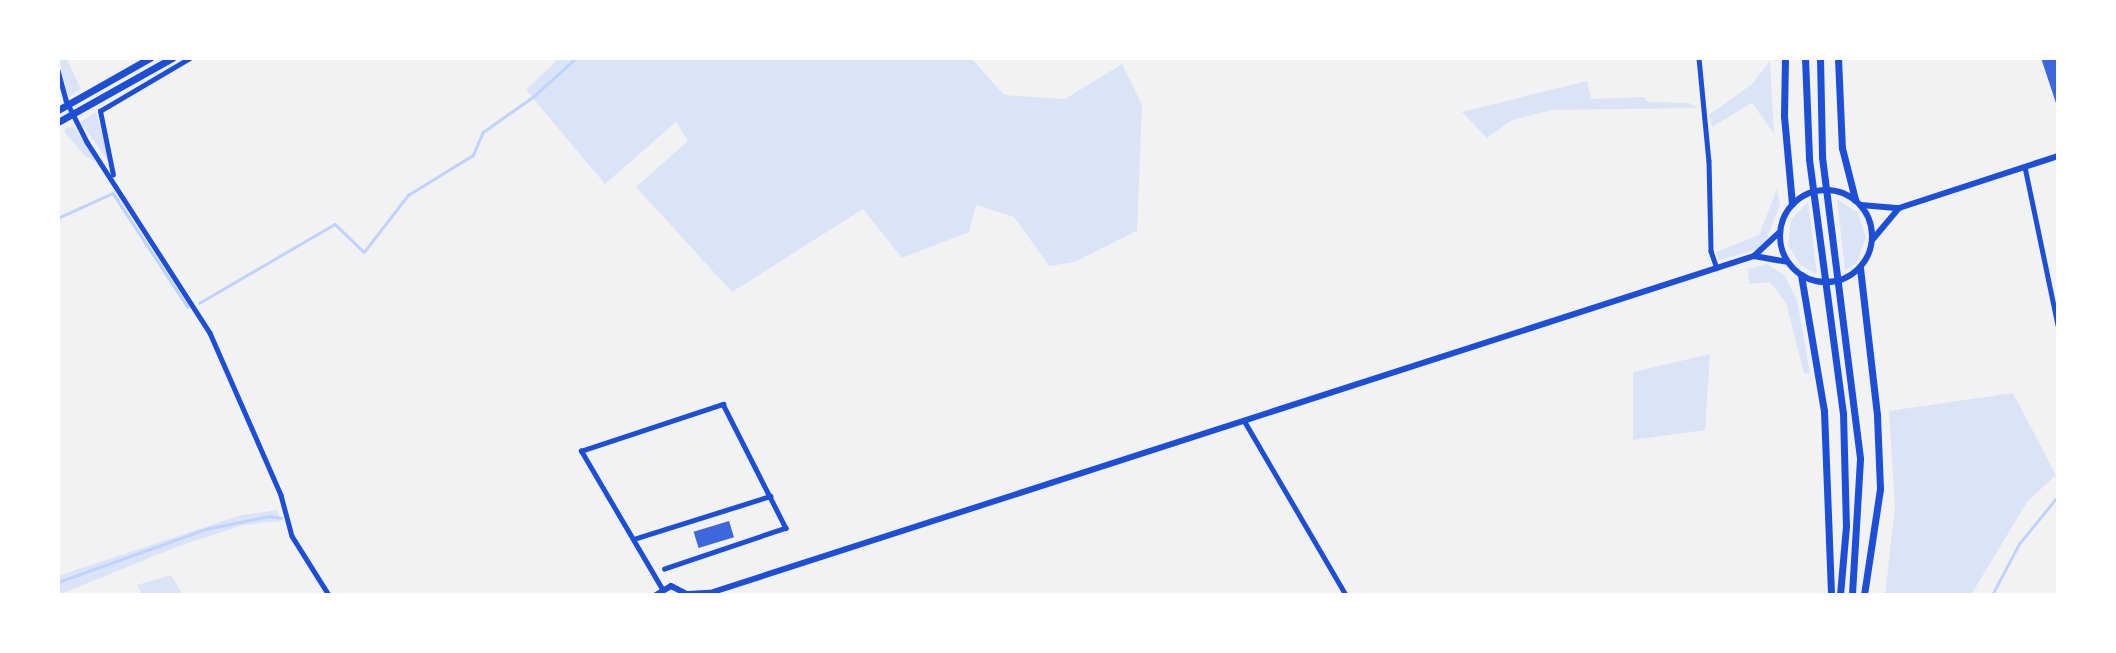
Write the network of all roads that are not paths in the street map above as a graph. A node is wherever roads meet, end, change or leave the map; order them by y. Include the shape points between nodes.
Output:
1 (150, 58) edge
2 (172, 58) edge
3 (190, 58) edge
4 (1699, 58) edge
5 (1785, 58) edge
6 (1805, 58) edge
7 (1819, 58) edge
8 (1838, 58) edge
9 (58, 70) edge
10 (58, 110) edge
11 (62, 120) edge
12 (2058, 156) edge
13 (2025, 166) junction
14 (114, 176) junction
15 (1858, 202) junction
16 (1792, 204) junction
17 (1899, 208) junction
18 (1780, 232) junction
19 (1872, 241) junction
20 (1754, 256) junction
21 (1787, 262) junction
22 (1717, 268) junction
23 (1860, 268) junction
24 (1801, 275) junction
25 (2058, 325) edge
26 (1245, 422) junction
27 (770, 496) junction
28 (634, 539) junction
29 (665, 569) dead end
30 (659, 592) edge
31 (709, 594) edge
32 (329, 595) edge
33 (689, 595) edge
34 (1346, 595) edge
35 (1831, 595) edge
36 (1840, 595) edge
37 (1852, 595) edge
38 (1864, 595) edge

1 - 10 main road
2 - 11 main road
3 - 14 street via 100,111
4 - 22 street via 1709,161 1710,251
5 - 16 main road via 1784,116
6 - 36 main road via 1809,159 1843,413 1846,526
7 - 37 main road via 1822,157 1859,446 1860,510
8 - 15 main road via 1842,148
9 - 14 street via 78,125
12 - 13 main road
13 - 17 main road
13 - 25 street
14 - 32 street via 211,333 281,495 292,536
15 - 16 main road via 1838,191 1819,190
15 - 17 main road
15 - 19 main road via 1870,222
16 - 18 main road
17 - 19 main road
18 - 20 main road
18 - 21 main road
19 - 23 main road
20 - 21 main road
20 - 22 main road
21 - 24 main road
22 - 26 main road
23 - 24 main road via 1832,282
23 - 38 main road via 1877,416 1880,489
24 - 35 main road via 1824,411
26 - 31 main road
26 - 34 street
27 - 28 street
27 - 28 street via 723,404 581,451
27 - 29 street via 785,530
28 - 30 street
30 - 33 main road via 678,586
31 - 33 main road

